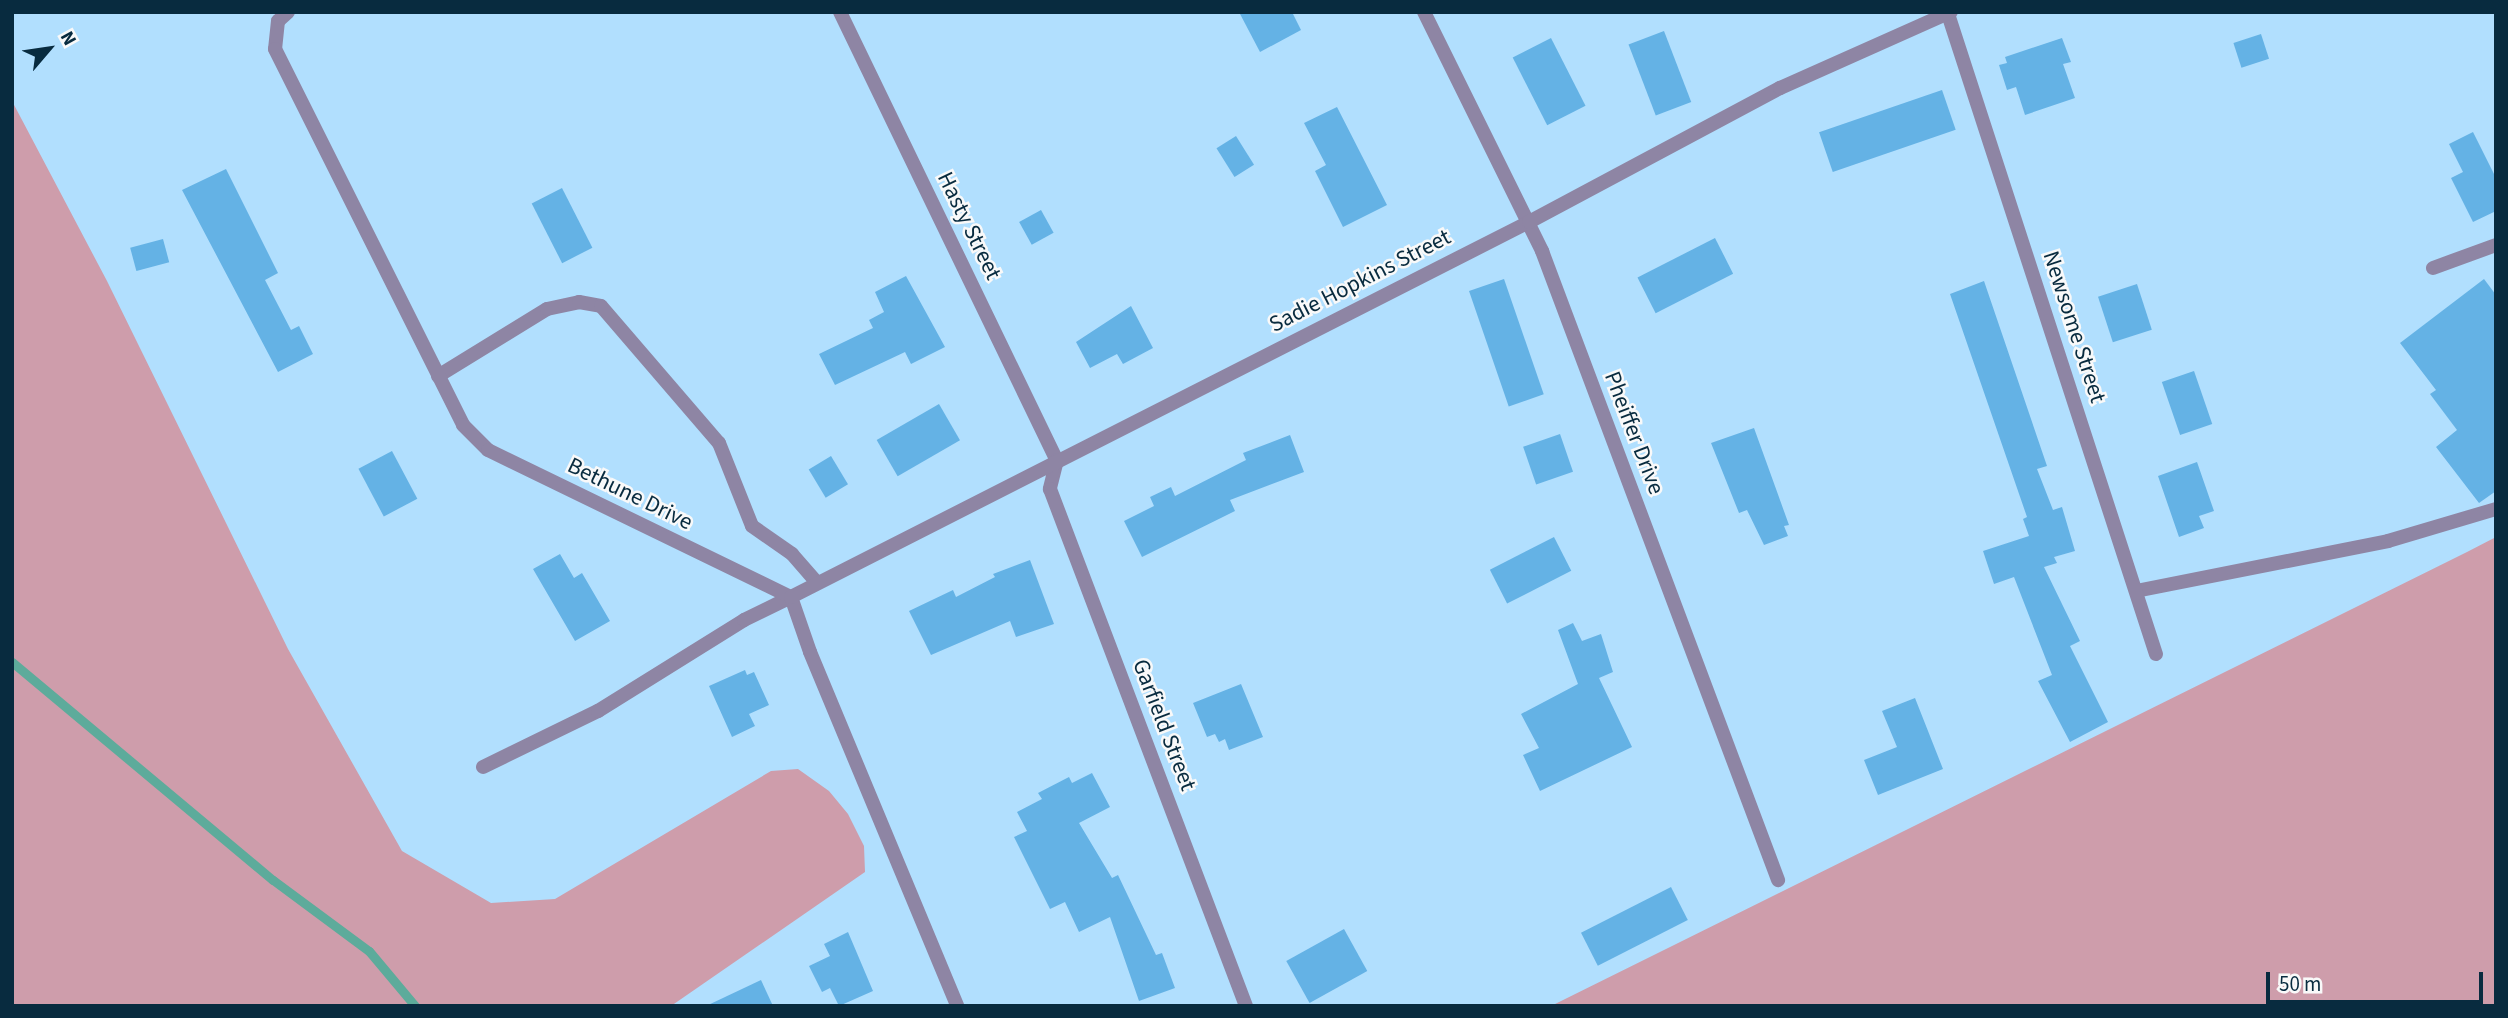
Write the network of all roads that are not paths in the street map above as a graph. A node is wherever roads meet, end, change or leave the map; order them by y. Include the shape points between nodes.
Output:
1 (840, 12) edge
2 (1424, 12) edge
3 (1950, 13) edge
4 (283, 17) edge
5 (1529, 222) junction
6 (2496, 245) edge
7 (2433, 268) dead end
8 (438, 376) junction
9 (1057, 460) junction
10 (2496, 509) edge
11 (817, 583) junction
12 (2136, 592) junction
13 (791, 597) junction
14 (2156, 654) dead end
15 (483, 766) dead end
16 (1778, 880) dead end
17 (957, 1006) edge
18 (1246, 1006) edge

1 - 9 street, Hasty Street
2 - 5 street, Pheiffer Drive
3 - 5 street, Sadie Hopkins Street via 1780,89
3 - 12 street, Newsome Street
4 - 8 street, Bethune Drive via 275,49
5 - 9 street, Sadie Hopkins Street
5 - 16 street, Pheiffer Drive
6 - 7 street
8 - 11 street via 547,309 579,302 601,306 719,443 751,526 792,554
8 - 13 street, Bethune Drive via 463,425 488,450
9 - 11 street, Sadie Hopkins Street
9 - 18 street, Garfield Street via 1051,489
10 - 12 street via 2388,541
11 - 13 street, Sadie Hopkins Street
12 - 14 street, Newsome Street
13 - 15 street, Sadie Hopkins Street via 744,620 598,711
13 - 17 street

